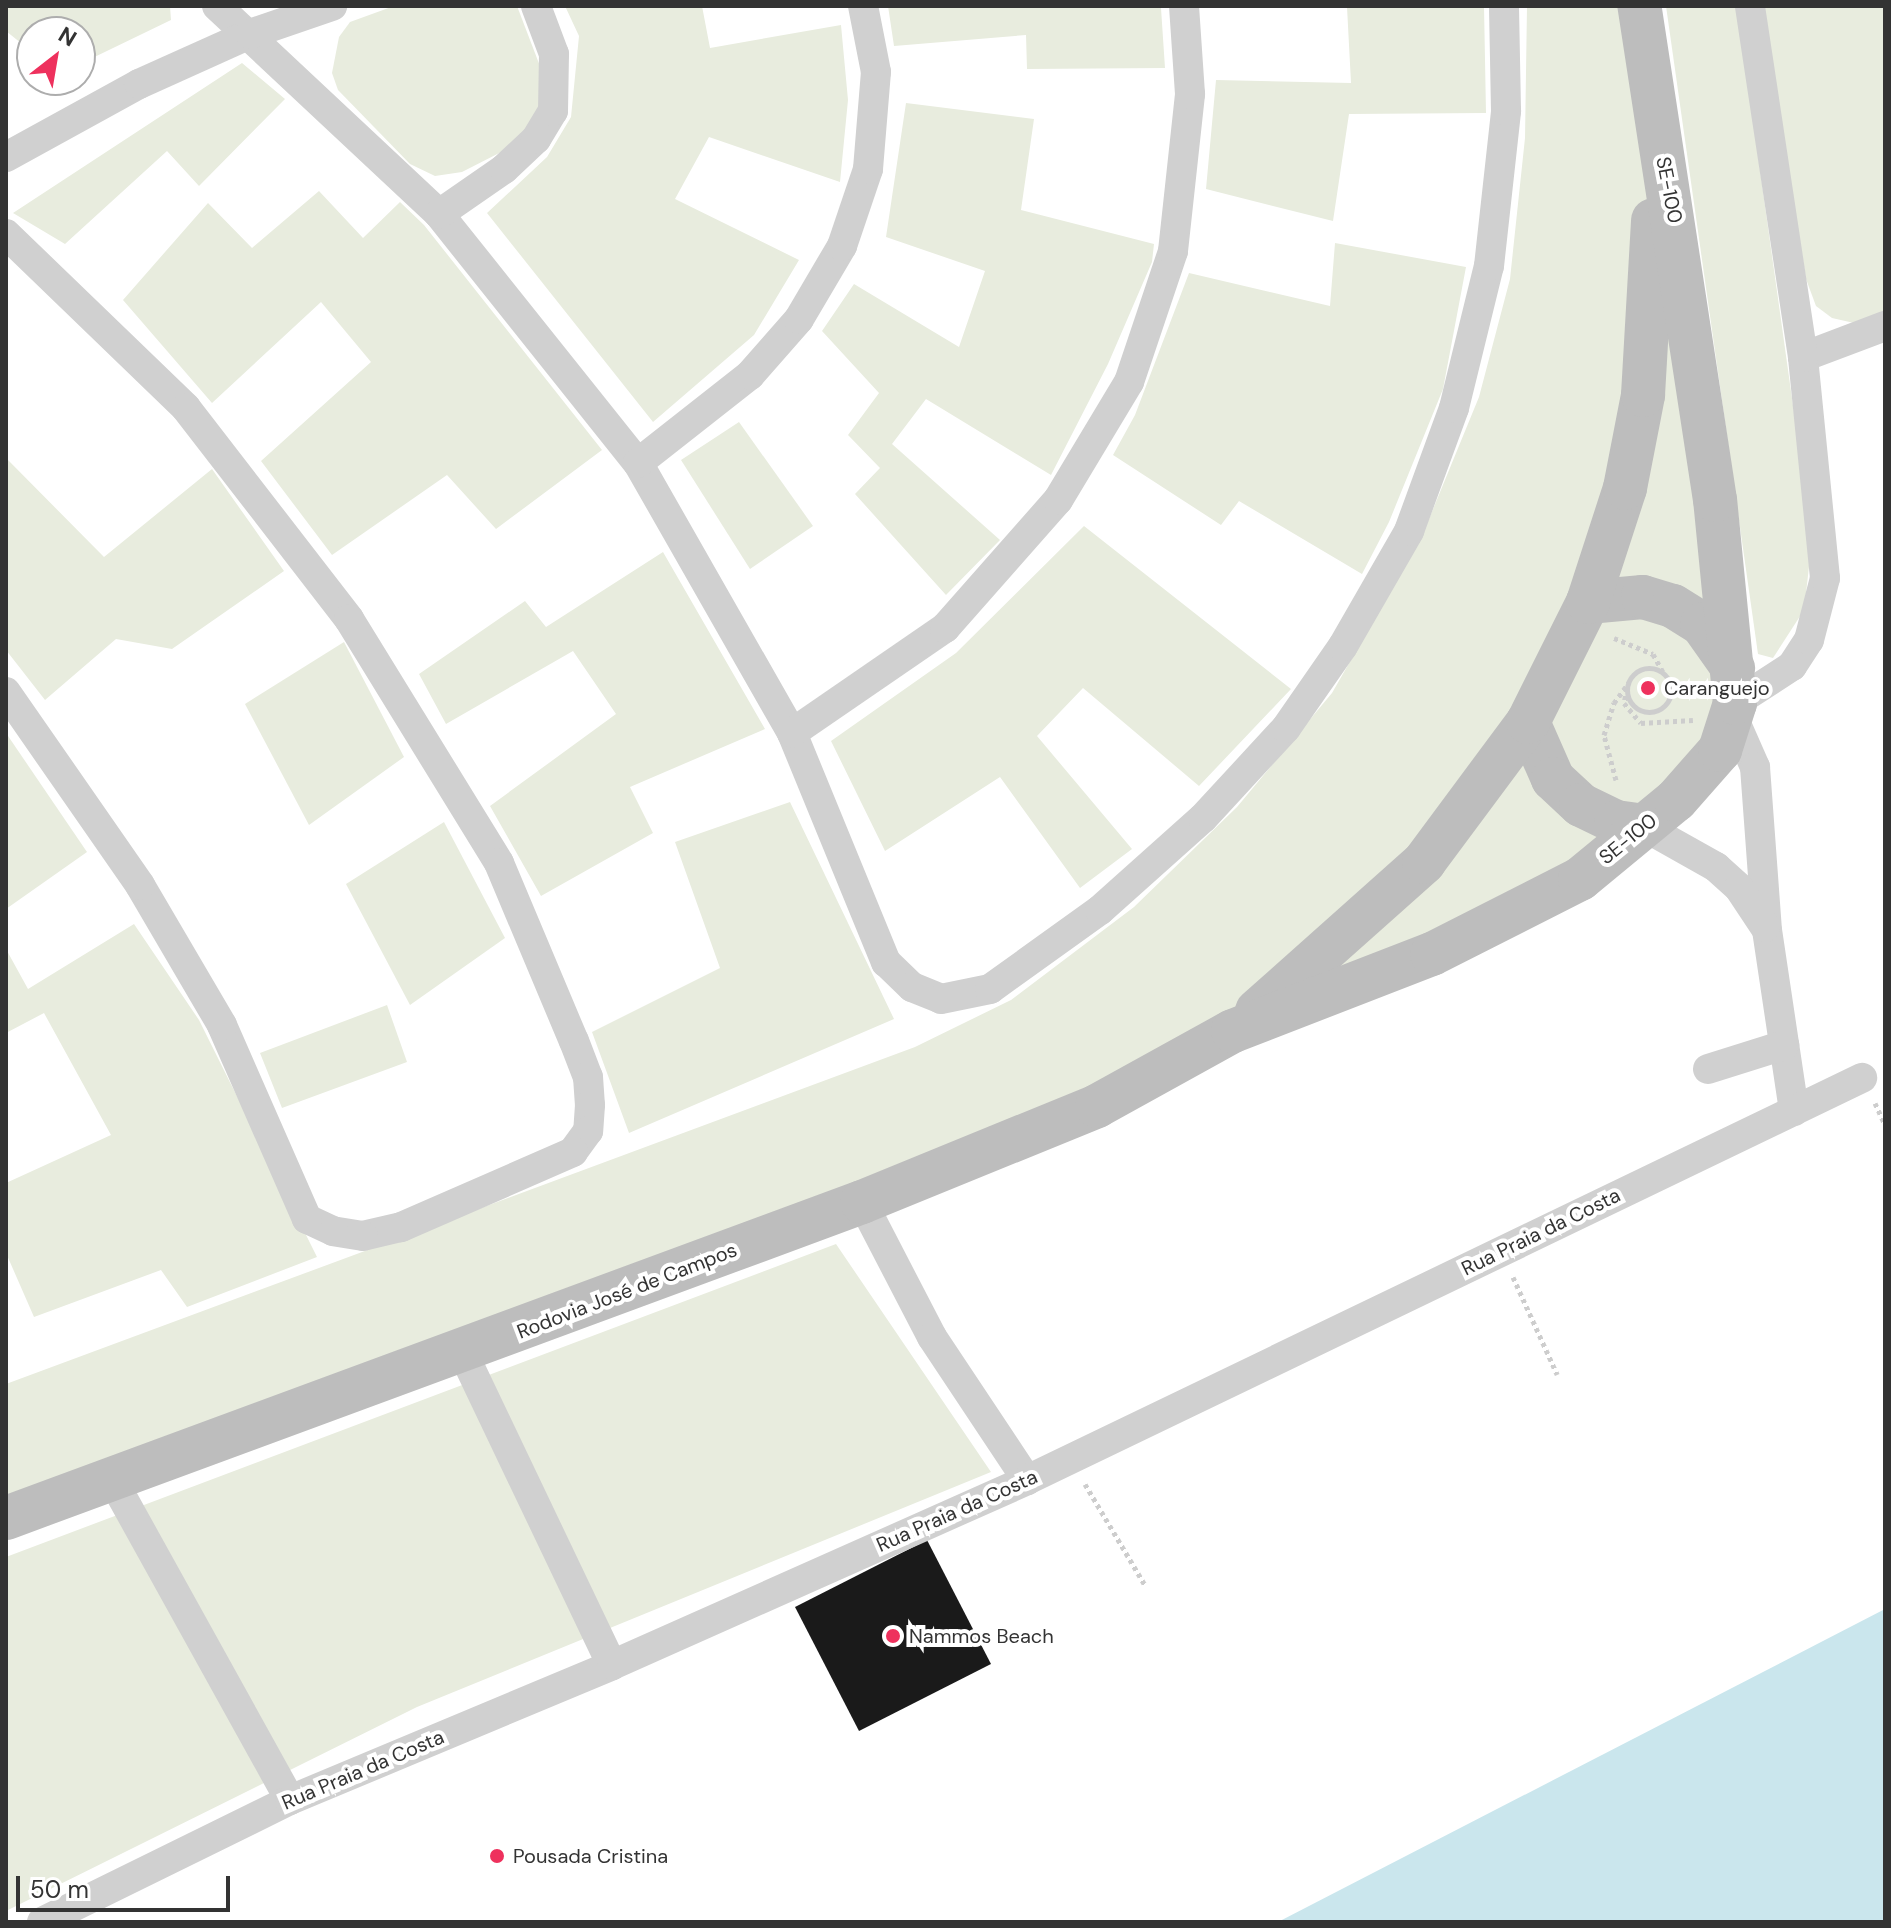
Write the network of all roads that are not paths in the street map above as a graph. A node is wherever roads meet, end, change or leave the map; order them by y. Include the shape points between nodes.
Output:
1 (217, 6) edge
2 (332, 6) edge
3 (536, 6) edge
4 (863, 6) edge
5 (1184, 6) edge
6 (1504, 6) edge
7 (1639, 6) edge
8 (1750, 6) edge
9 (250, 34) junction
10 (1654, 113) junction
11 (6, 157) edge
12 (439, 214) junction
13 (6, 234) edge
14 (1885, 326) edge
15 (1803, 357) junction
16 (638, 463) junction
17 (1588, 602) junction
18 (6, 692) edge
19 (1734, 696) junction
20 (1528, 722) junction
21 (792, 733) junction
22 (1649, 822) junction
23 (1767, 930) junction
24 (1233, 1031) junction
25 (1784, 1045) junction
26 (1708, 1069) dead end
27 (1862, 1078) dead end
28 (1794, 1111) junction
29 (862, 1202) junction
30 (463, 1353) junction
31 (112, 1479) junction
32 (1027, 1480) junction
33 (6, 1518) edge
34 (612, 1665) junction
35 (290, 1800) junction
36 (42, 1922) edge

1 - 9 street
2 - 9 street
3 - 12 street via 554,54 553,111 536,139 504,169
4 - 16 street via 876,72 868,169 842,246 799,319 750,375
5 - 21 street via 1190,94 1173,251 1129,382 1058,500 945,628
6 - 21 street via 1506,111 1489,266 1454,408 1409,531 1343,646 1286,728 1203,818 1100,910 990,989 941,999 912,987 886,962
7 - 10 main road
8 - 15 street
9 - 11 street via 139,84
9 - 12 street
10 - 17 main road, SE-100 / SE-100 via 1653,297 1643,395 1625,488
10 - 19 main road, SE-100 / SE-100 via 1683,271
12 - 16 street
13 - 18 street via 186,408 349,619 499,863 574,1041 588,1077 590,1105 588,1131 573,1152 401,1227 363,1236 307,1219 222,1025 140,885
14 - 15 street
15 - 19 street via 1823,520 1825,578 1819,613 1792,666
16 - 21 street
17 - 19 main road via 1643,597 1673,606 1702,624
17 - 20 main road, SE-100 / SE-100
19 - 22 main road, SE-100 / SE-100 via 1720,750
19 - 23 street via 1755,767
20 - 22 main road via 1553,779 1581,805 1616,822
20 - 24 main road, SE-100 / SE-100 via 1424,862
22 - 23 street via 1739,888
22 - 24 main road, SE-100 / SE-100 via 1580,879 1432,954
23 - 25 street
24 - 29 main road, Rodovia José de Campos / SE-100 via 1097,1106
25 - 26 street
25 - 28 street
27 - 28 street, Rua Praia da Costa
28 - 32 street, Rua Praia da Costa
29 - 30 main road, Rodovia José de Campos / SE-100
29 - 32 street via 932,1337
30 - 31 main road, Rodovia José de Campos / SE-100
30 - 34 street
31 - 33 main road, Rodovia José de Campos / SE-100
31 - 35 street
32 - 34 street, Rua Praia da Costa
34 - 35 street, Rua Praia da Costa
35 - 36 street, Rua Praia da Costa

